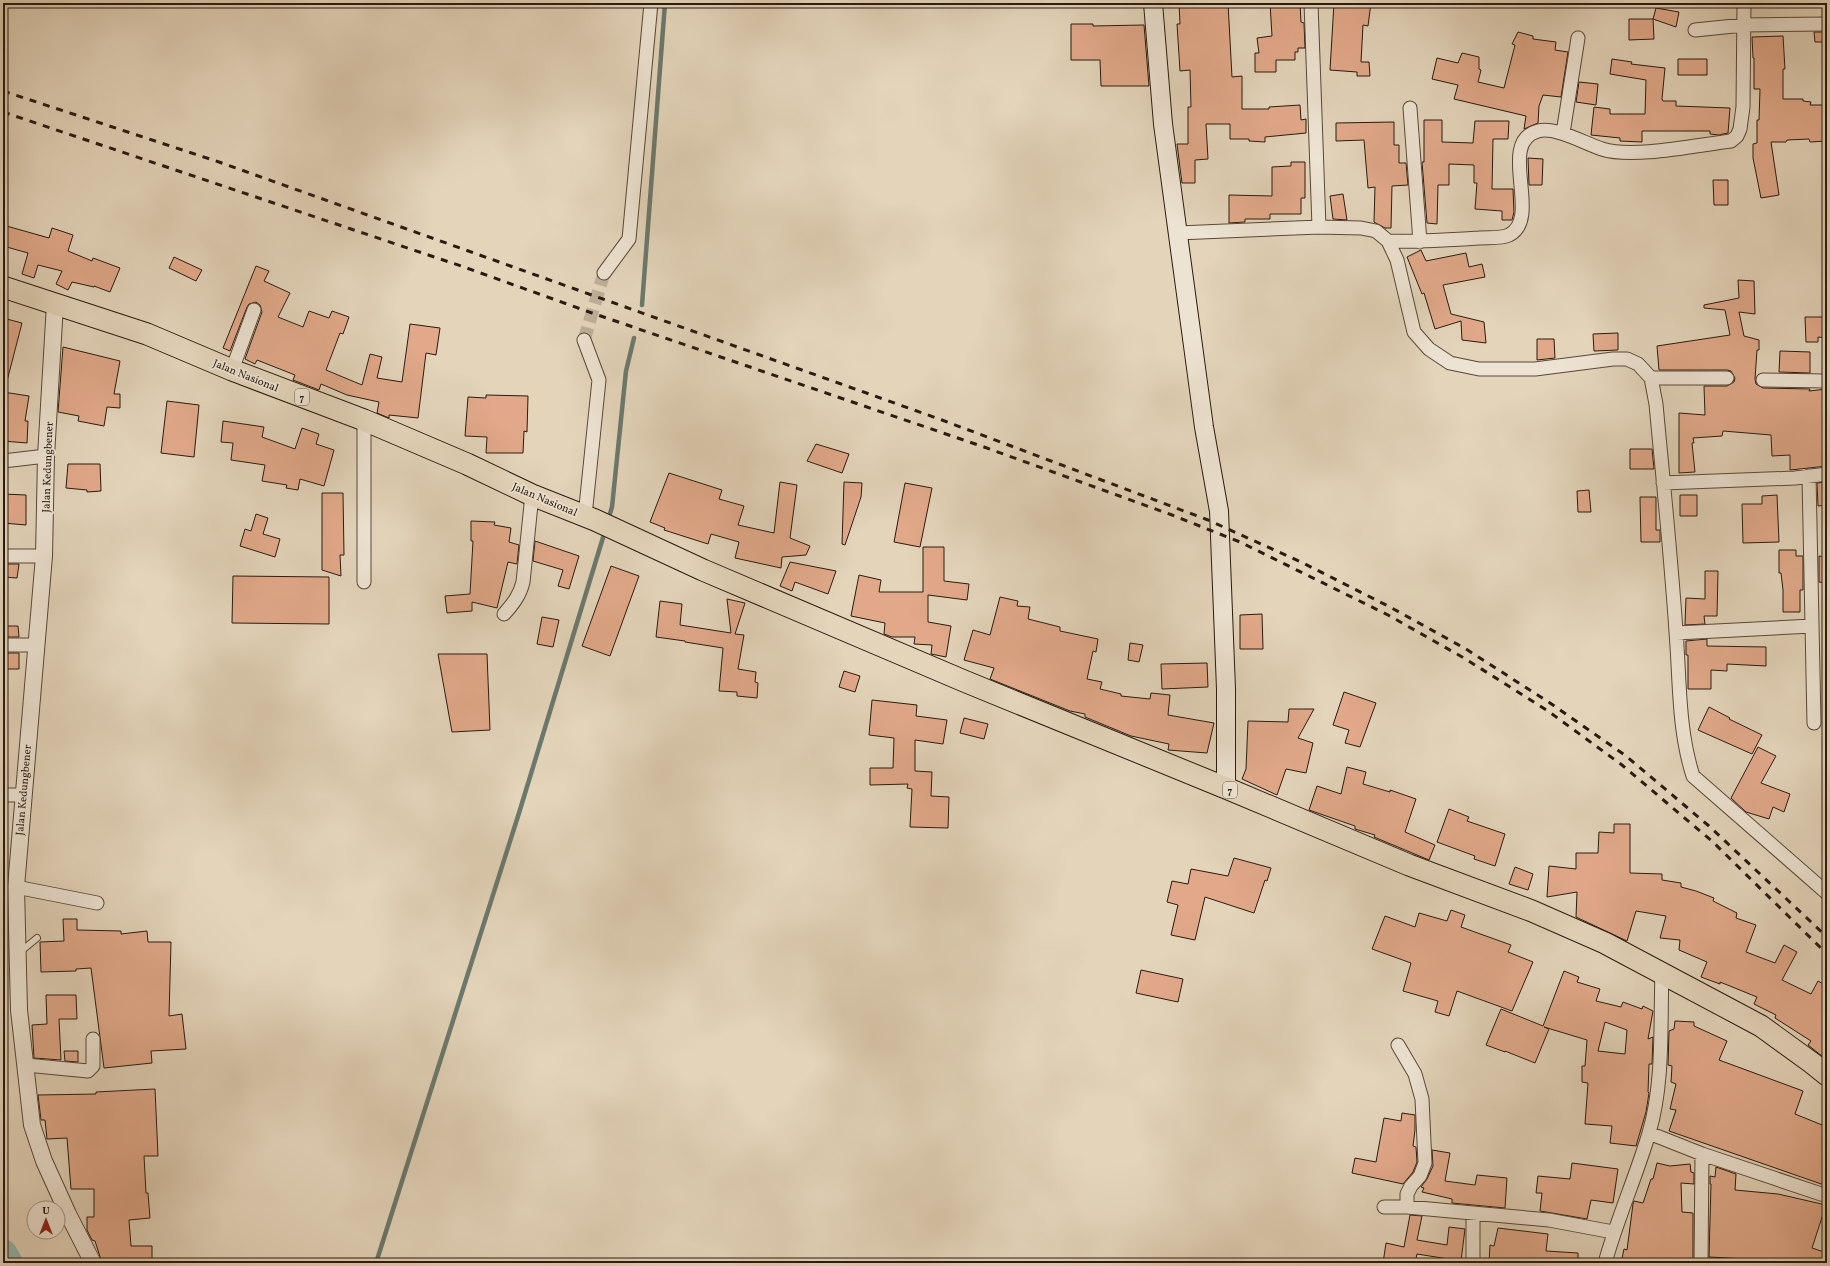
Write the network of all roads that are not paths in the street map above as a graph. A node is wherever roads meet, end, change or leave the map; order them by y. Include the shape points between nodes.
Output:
1 (651, 3) edge
2 (1153, 3) edge
3 (1311, 3) edge
4 (1744, 3) edge
5 (1827, 24) edge
6 (1744, 25) junction
7 (1694, 30) dead end
8 (1578, 38) dead end
9 (1410, 108) dead end
10 (1563, 133) junction
11 (1319, 227) junction
12 (1178, 233) junction
13 (1388, 241) junction
14 (1420, 242) junction
15 (604, 273) tunnel mouth
16 (3, 287) edge
17 (54, 304) junction
18 (254, 310) dead end
19 (584, 340) tunnel mouth
20 (232, 370) junction
21 (1651, 378) junction
22 (1727, 378) dead end
23 (1763, 380) dead end
24 (1827, 381) edge
25 (364, 420) junction
26 (46, 456) junction
27 (3, 461) edge
28 (1827, 474) edge
29 (1809, 476) junction
30 (1663, 483) junction
31 (532, 495) junction
32 (590, 518) junction
33 (3, 556) edge
34 (44, 556) junction
35 (364, 582) dead end
36 (504, 614) dead end
37 (1812, 626) junction
38 (1676, 633) junction
39 (3, 645) edge
40 (35, 645) junction
41 (1814, 723) dead end
42 (1226, 788) junction
43 (3, 795) edge
44 (23, 795) junction
45 (16, 887) junction
46 (1827, 893) edge
47 (98, 903) dead end
48 (37, 938) dead end
49 (19, 953) junction
50 (1662, 973) junction
51 (93, 1039) dead end
52 (1398, 1045) dead end
53 (26, 1065) junction
54 (1827, 1075) edge
55 (1649, 1133) junction
56 (1702, 1154) junction
57 (1827, 1196) edge
58 (1384, 1207) dead end
59 (1407, 1207) junction
60 (1473, 1213) junction
61 (1613, 1232) junction
62 (93, 1263) edge
63 (1473, 1263) edge
64 (1605, 1263) edge
65 (1701, 1263) edge

1 - 15 street via 629,239
2 - 12 main road via 1163,124
3 - 11 street
4 - 6 street
5 - 6 street
6 - 7 street
6 - 10 street via 1743,107 1740,129 1731,141 1620,153 1602,149
8 - 10 street
9 - 14 street
10 - 14 street via 1539,130 1526,137 1522,143 1522,219 1513,232 1501,237
11 - 12 street
11 - 13 street via 1376,231
12 - 42 main road via 1204,427 1220,511 1226,689
13 - 14 street
13 - 21 street via 1397,260 1414,332 1429,349 1450,363 1479,369 1535,369 1627,359 1638,364
16 - 17 highway, Jalan Nasional / 7
17 - 20 highway, Jalan Nasional / 7 via 147,334
17 - 26 street, Jalan Kedungbener
18 - 20 street
19 - 32 street via 599,380
20 - 25 highway, Jalan Nasional / 7
21 - 22 street
21 - 30 street via 1656,404
23 - 24 street
25 - 31 highway, Jalan Nasional / 7
25 - 35 street
26 - 27 street
26 - 34 street, Jalan Kedungbener
28 - 29 street
29 - 30 street
29 - 37 street
30 - 38 street
31 - 32 highway, Jalan Nasional / 7
31 - 36 street via 524,582 515,602
32 - 42 highway, 7 via 703,570 949,675
33 - 34 street
34 - 40 street, Jalan Kedungbener
37 - 38 street
37 - 41 street
38 - 46 street via 1682,729 1685,752 1693,776
39 - 40 street
40 - 44 street, Jalan Kedungbener
42 - 50 highway, 7 via 1409,865 1532,911 1605,943
43 - 44 street
44 - 45 street, Jalan Kedungbener
45 - 47 street
45 - 49 street, Jalan Kedungbener via 16,932
48 - 49 lane
49 - 53 street, Jalan Kedungbener via 19,1010
50 - 54 highway, 7 via 1761,1026
50 - 55 street via 1658,1092
51 - 53 street via 93,1066 88,1071
52 - 59 street via 1415,1074 1422,1099 1425,1163 1420,1176 1407,1194
53 - 62 street, Jalan Kedungbener via 32,1125 44,1161
55 - 56 street
55 - 61 street
56 - 57 street
56 - 65 street
58 - 59 street
59 - 60 street
60 - 61 street via 1549,1220
60 - 63 street
61 - 64 street

